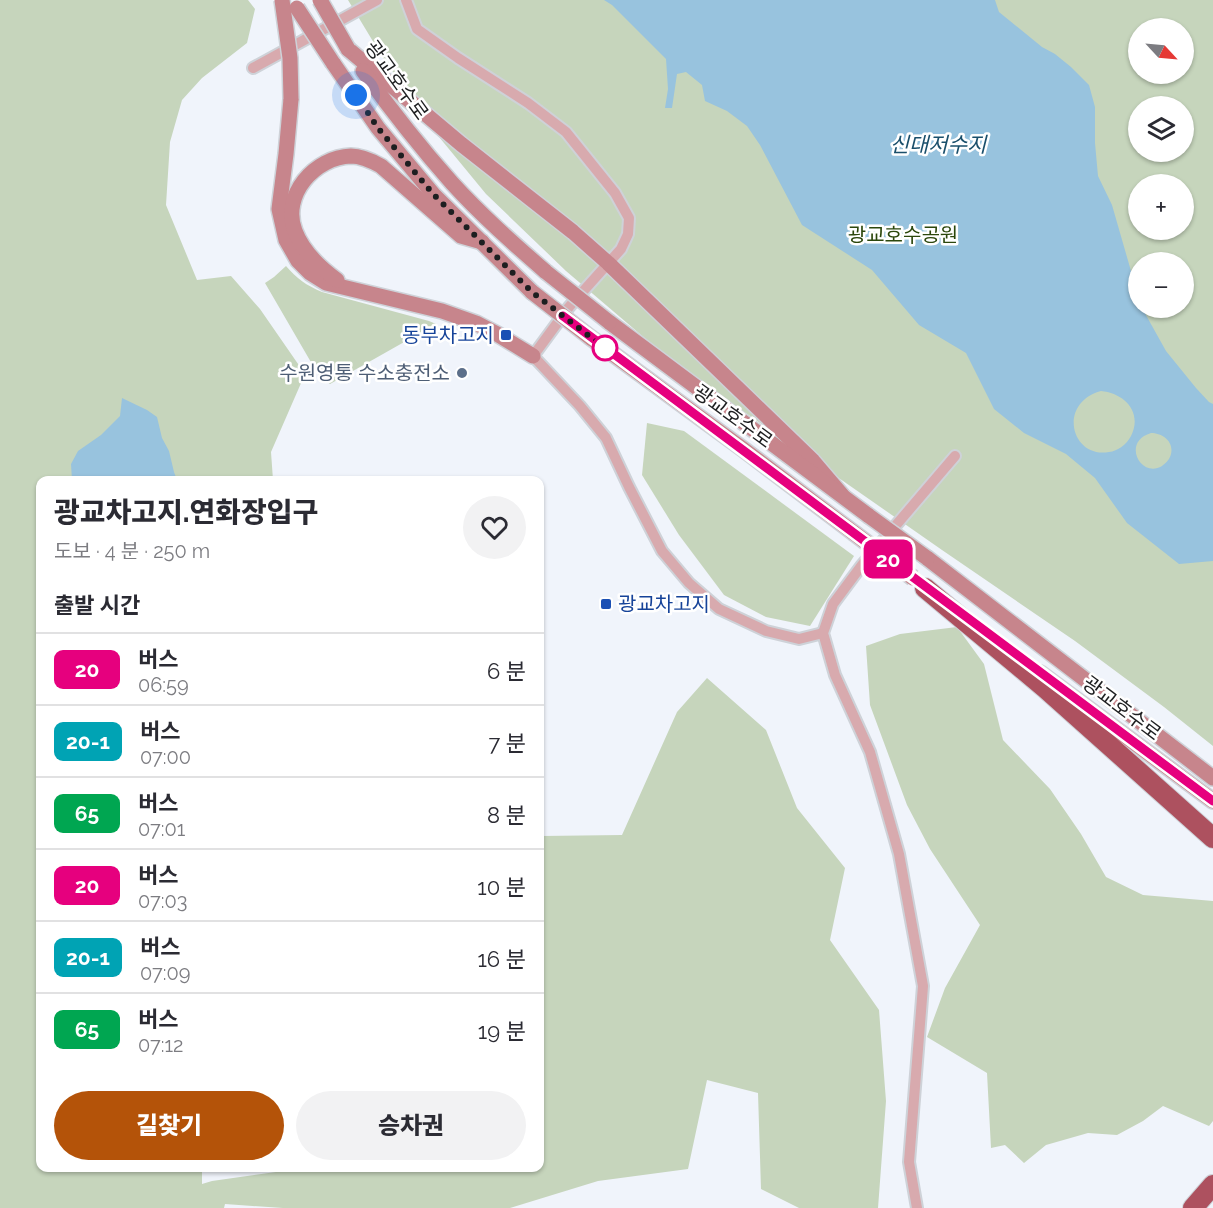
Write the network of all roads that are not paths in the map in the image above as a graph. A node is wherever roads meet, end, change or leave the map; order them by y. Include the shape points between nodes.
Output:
1 (282, 0) edge
2 (320, 0) edge
3 (377, 0) edge
4 (406, 0) edge
5 (295, 4) edge
6 (348, 49) junction
7 (253, 68) dead end
8 (482, 242) junction
9 (608, 263) junction
10 (350, 288) junction
11 (533, 356) junction
12 (955, 456) dead end
13 (842, 495) junction
14 (919, 583) junction
15 (823, 633) junction
16 (1213, 778) edge
17 (1213, 801) edge
18 (1213, 837) edge
19 (1213, 1185) edge
20 (917, 1208) edge
21 (1193, 1208) edge

1 - 10 main road, bridge via 291,99 279,209 286,240 310,273 326,283
2 - 6 main road, 광교호수로, bridge
3 - 7 street
4 - 9 street via 417,29 566,132 615,193 629,218 628,234
5 - 8 main road, 광교호수로, bridge via 385,136 434,195
6 - 9 main road
6 - 13 main road, 광교호수로, bridge via 399,121 453,184 546,272
8 - 10 main road via 462,236 367,158 331,160 315,168 303,181 292,213 294,230 310,258
8 - 14 main road, 광교호수로, bridge via 532,292
9 - 11 street
9 - 13 main road via 813,461
10 - 11 main road via 476,323
11 - 15 street via 606,438 662,551 689,583 719,609 766,632 799,639
12 - 15 street via 862,565 833,604
13 - 16 main road, 광교호수로, bridge
14 - 17 main road, 광교호수로
14 - 18 highway
15 - 20 street via 835,675 870,752 899,854 923,986 909,1162
19 - 21 highway

